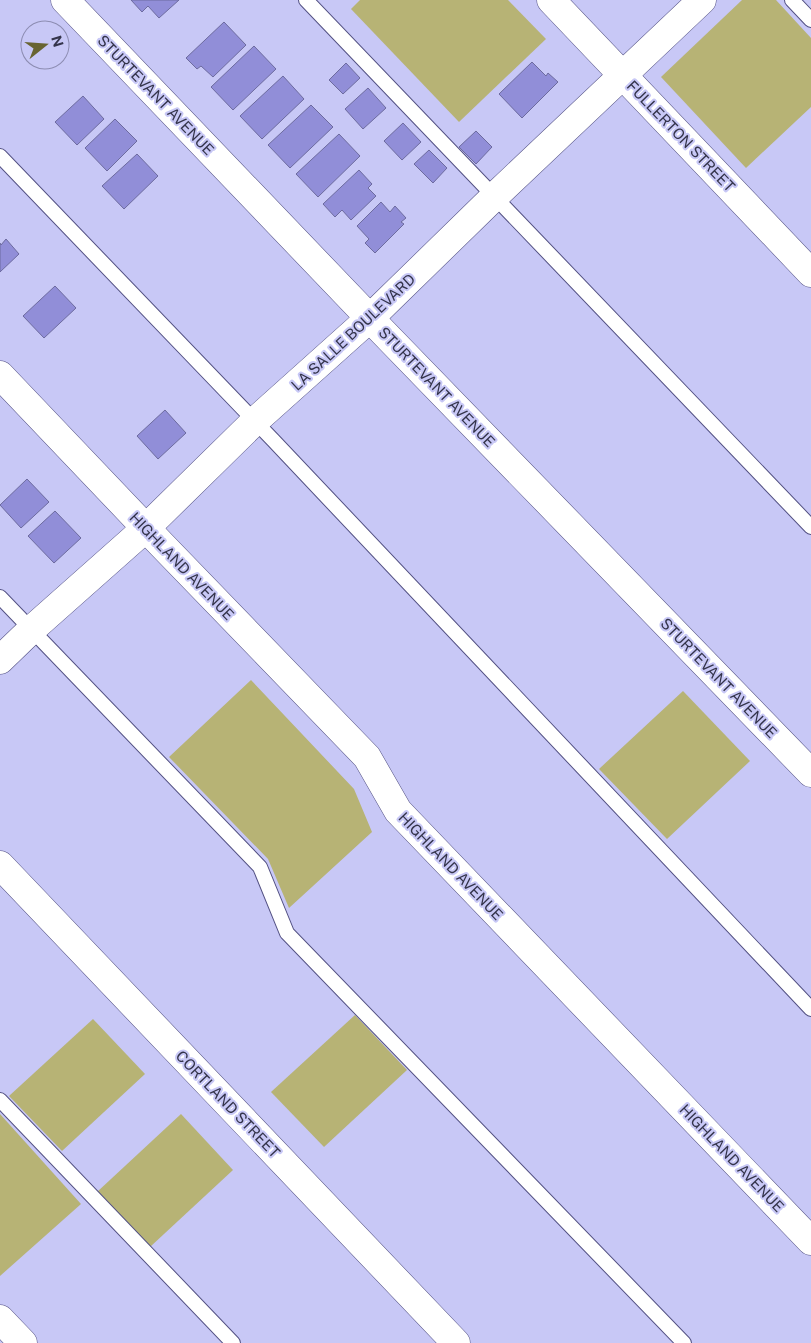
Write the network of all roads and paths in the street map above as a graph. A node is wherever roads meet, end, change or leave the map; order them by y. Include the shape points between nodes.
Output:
1 (65, 0) edge
2 (306, 0) edge
3 (551, 0) edge
4 (702, 0) edge
5 (792, 0) edge
6 (811, 20) edge
7 (623, 75) junction
8 (0, 156) edge
9 (494, 197) junction
10 (811, 273) edge
11 (370, 318) junction
12 (0, 375) edge
13 (255, 421) junction
14 (811, 527) edge
15 (146, 528) junction
16 (0, 597) edge
17 (31, 630) junction
18 (0, 660) edge
19 (811, 774) edge
20 (0, 865) edge
21 (811, 1009) edge
22 (0, 1100) edge
23 (811, 1241) edge
24 (0, 1319) edge
25 (23, 1343) edge
26 (233, 1343) edge
27 (456, 1343) edge
28 (684, 1343) edge

1 - 11 street, STURTEVANT AVENUE
2 - 9 lane
3 - 7 street, FULLERTON STREET
4 - 7 street, LA SALLE BOULEVARD
5 - 6 lane
7 - 9 street, LA SALLE BOULEVARD
7 - 10 street, FULLERTON STREET
8 - 13 lane
9 - 11 street, LA SALLE BOULEVARD
9 - 14 lane
11 - 13 street, LA SALLE BOULEVARD
11 - 19 street, STURTEVANT AVENUE
12 - 15 street, HIGHLAND AVENUE
13 - 15 street, LA SALLE BOULEVARD
13 - 21 lane
15 - 17 street, LA SALLE BOULEVARD
15 - 23 street, HIGHLAND AVENUE via 366,757 398,811
16 - 17 lane
17 - 18 street, LA SALLE BOULEVARD
17 - 28 lane via 260,867 287,933
20 - 27 street, CORTLAND STREET
22 - 26 lane
24 - 25 street

